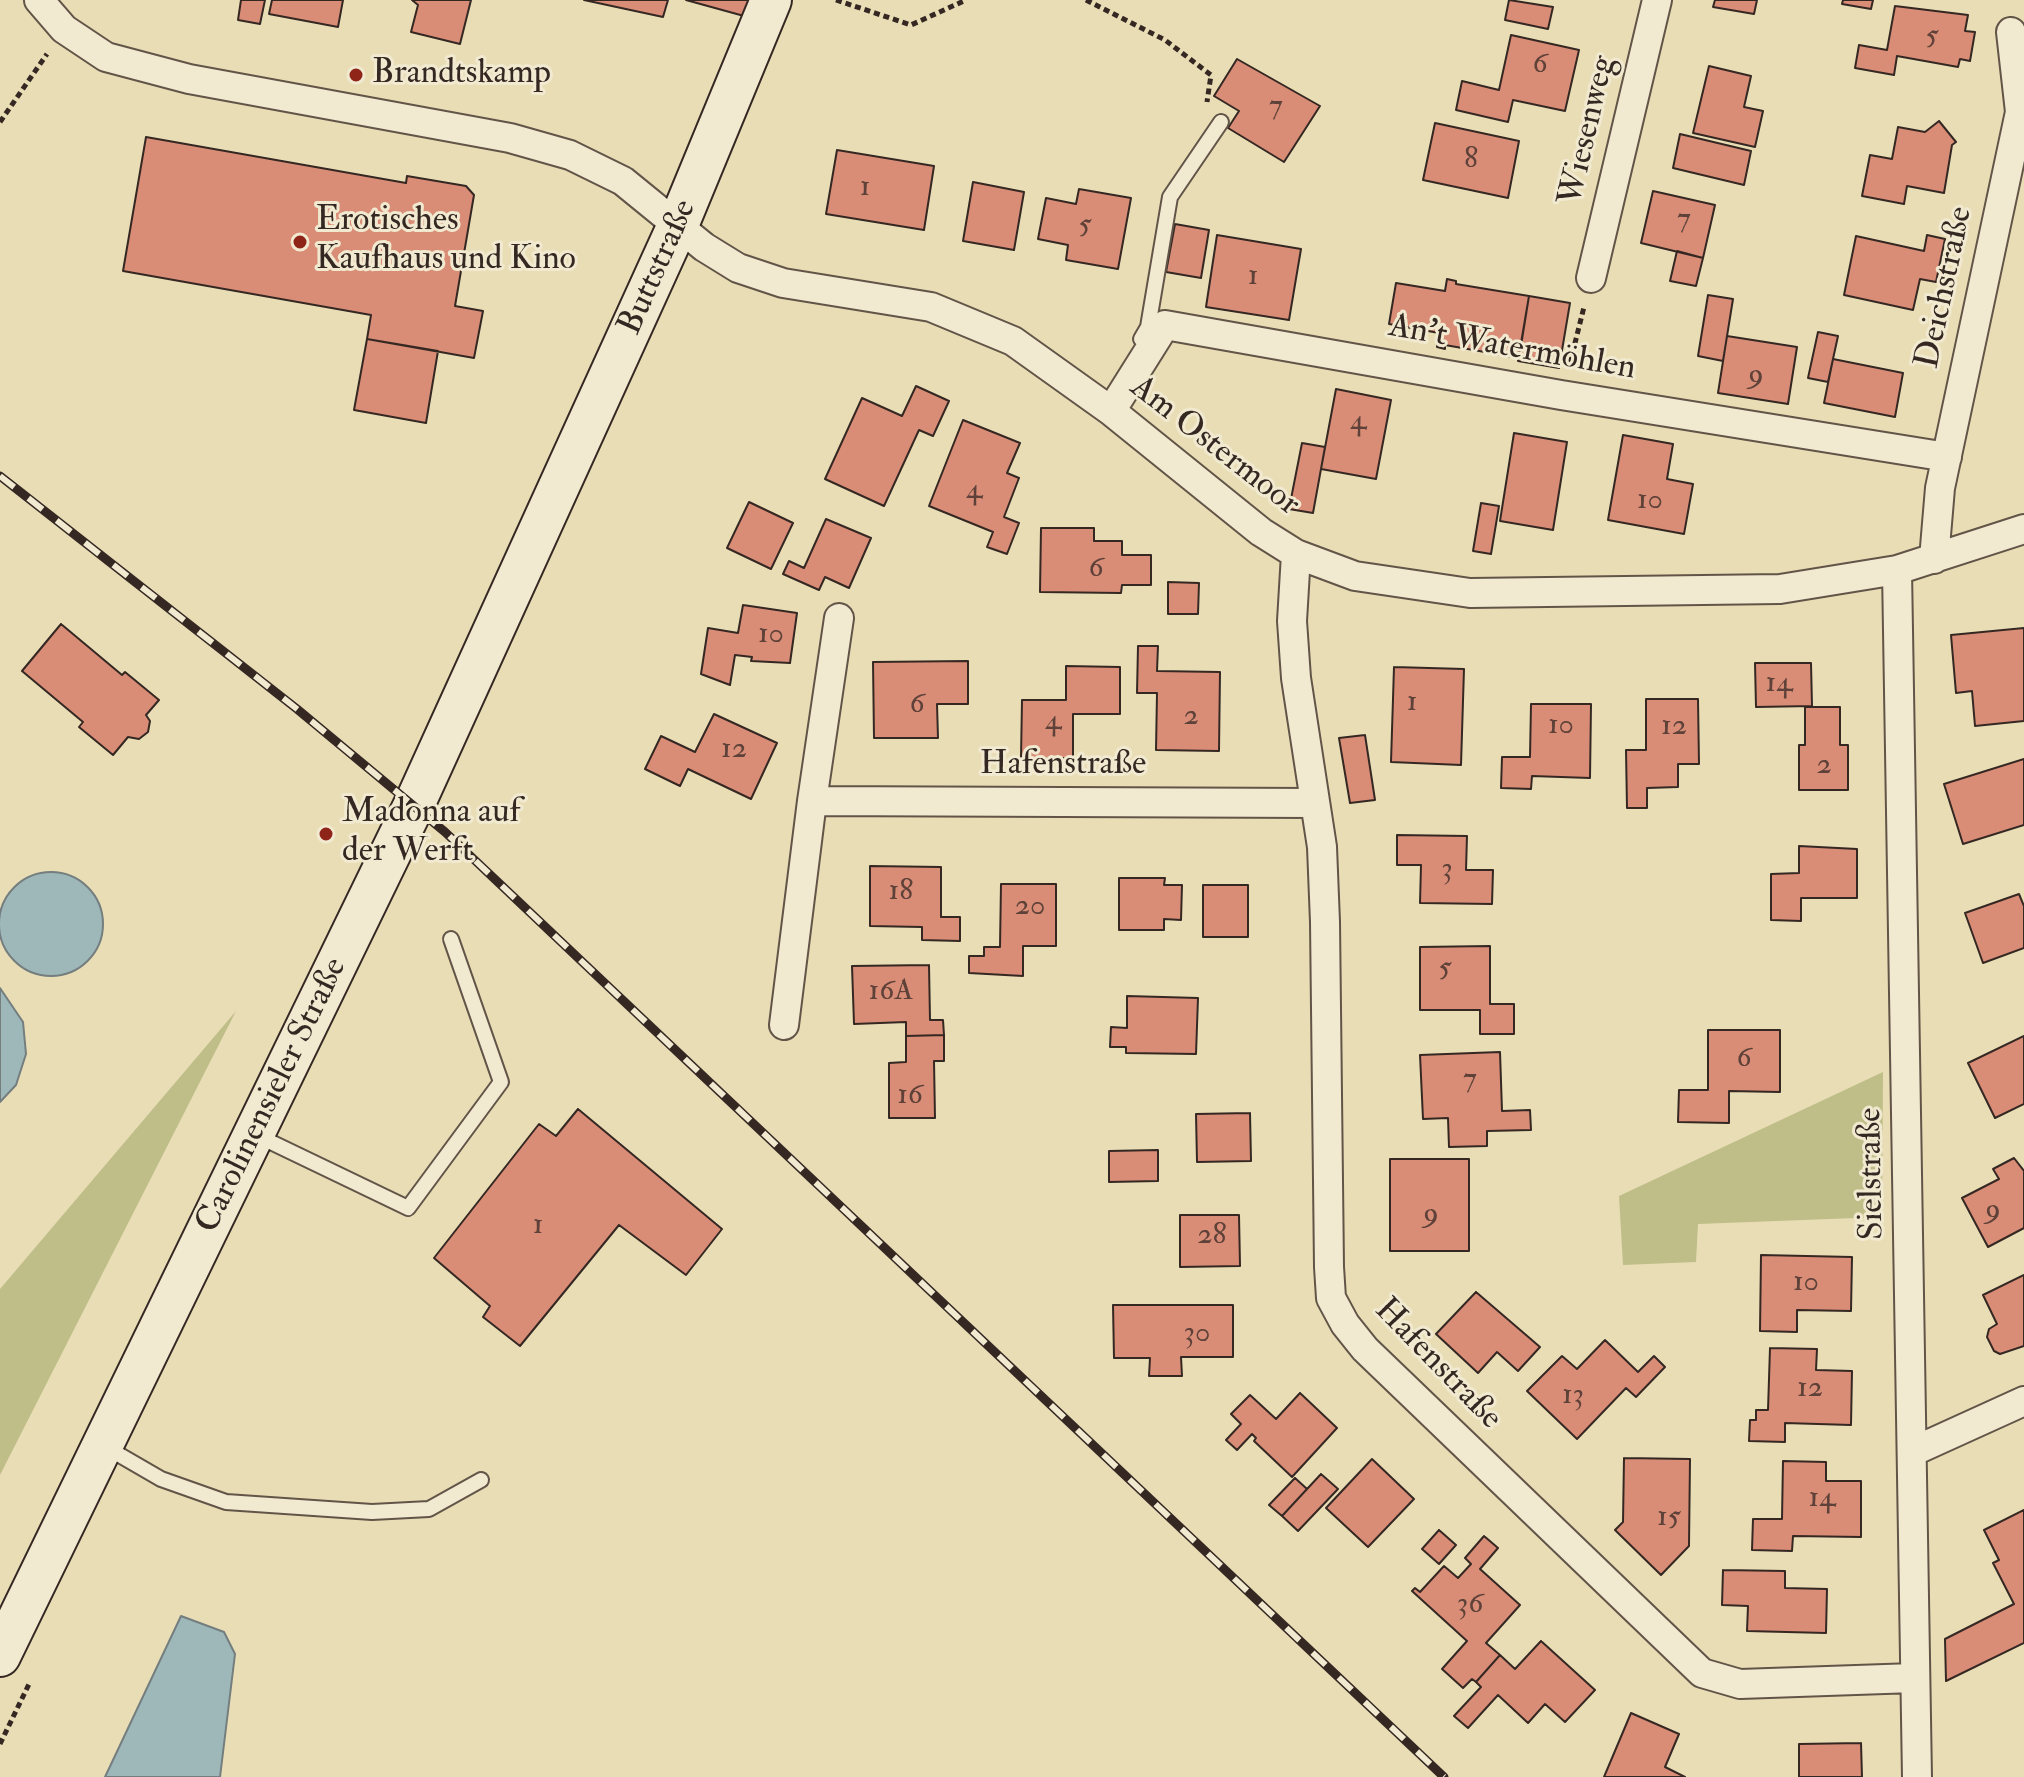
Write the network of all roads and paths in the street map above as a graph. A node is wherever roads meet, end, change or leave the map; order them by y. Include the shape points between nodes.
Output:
1 (39, 0) edge
2 (771, 0) edge
3 (836, 0) edge
4 (966, 0) edge
5 (1086, 0) edge
6 (1657, 0) edge
7 (64, 29) junction
8 (2011, 32) dead end
9 (0, 122) edge
10 (1221, 122) joint
11 (678, 225) junction
12 (1591, 278) joint
13 (1561, 395) junction
14 (1107, 408) junction
15 (1947, 457) junction
16 (2024, 529) edge
17 (539, 533) joint
18 (1296, 554) junction
19 (1934, 559) junction
20 (1897, 570) junction
21 (839, 618) dead end
22 (812, 801) junction
23 (1314, 803) junction
24 (451, 939) dead end
25 (784, 1025) dead end
26 (254, 1134) junction
27 (2024, 1401) edge
28 (104, 1446) junction
29 (1914, 1451) junction
30 (481, 1480) dead end
31 (0, 1656) edge
32 (1914, 1678) junction
33 (1917, 1777) edge

1 - 7 street
2 - 11 street, Buttstraße
3 - 4 path via 911,25
5 - 10 path via 1165,40 1211,75 1205,100
6 - 12 street, Wiesenweg
7 - 9 path
7 - 11 street via 106,57 145,69 510,138 570,155 623,181
8 - 15 street, Deichstraße via 2020,112
10 - 14 lane via 1170,197 1148,327
11 - 14 street, Am Ostermoor via 738,268 783,283 931,307 1013,341
11 - 17 street, Buttstraße
12 - 13 path
13 - 14 street, An't Watermöhlen via 1165,325
13 - 15 street, An't Watermöhlen
14 - 18 street, Am Ostermoor via 1229,509
15 - 19 street, Deichstraße
16 - 19 street, Am Ostermoor
17 - 26 street, Carolinensieler Straße
18 - 20 street, Am Ostermoor via 1355,576 1470,593 1780,589
18 - 23 street, Hafenstraße via 1296,678
19 - 20 street, Am Ostermoor
20 - 29 street, Sielstraße
21 - 22 street
22 - 23 street, Hafenstraße
22 - 25 street
23 - 32 street, Hafenstraße via 1325,922 1329,1267 1331,1298 1345,1324 1702,1673 1740,1684
24 - 26 lane via 501,1082 408,1208
26 - 28 street, Carolinensieler Straße
27 - 29 street
28 - 30 lane via 161,1479 226,1502 372,1512 429,1509
28 - 31 street, Carolinensieler Straße
29 - 32 street, Sielstraße
32 - 33 street, Sielstraße

